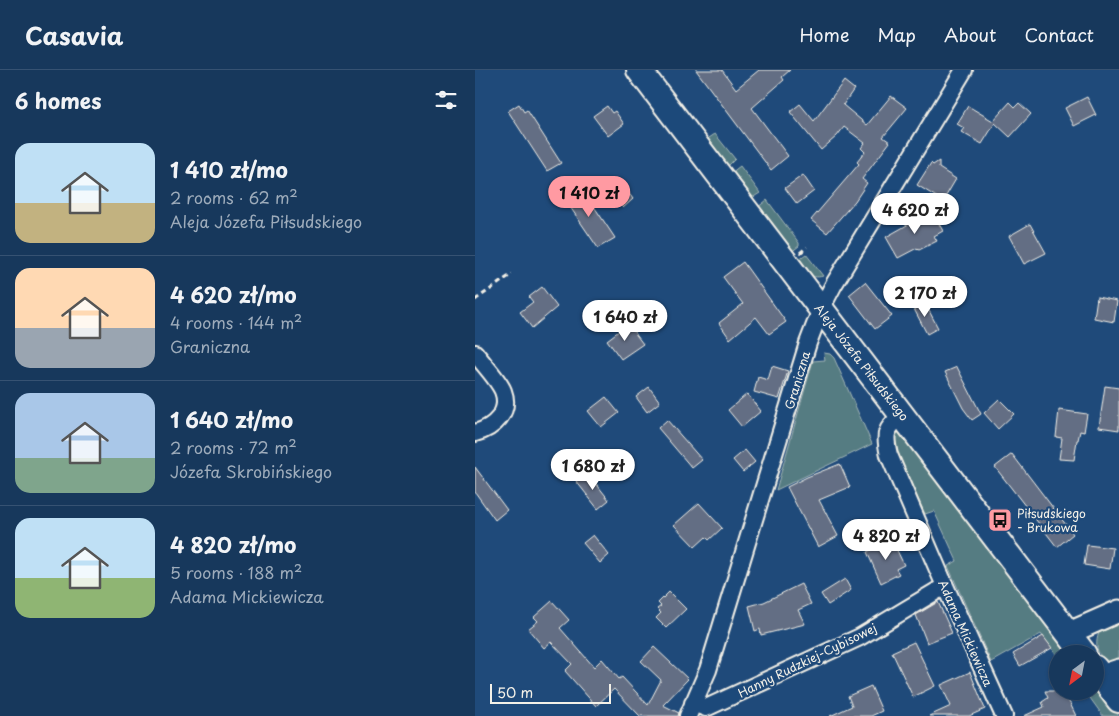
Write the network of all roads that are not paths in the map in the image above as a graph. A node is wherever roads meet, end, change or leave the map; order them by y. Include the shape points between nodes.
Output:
1 (639, 70) edge
2 (964, 70) edge
3 (821, 309) junction
4 (475, 353) edge
5 (902, 415) junction
6 (475, 433) edge
7 (945, 586) junction
8 (1119, 611) edge
9 (1069, 633) junction
10 (1078, 645) edge
11 (1105, 671) edge
12 (1119, 700) edge
13 (690, 710) edge
14 (1004, 716) edge

1 - 3 main road, Aleja Józefa Piłsudskiego
2 - 3 street, Graniczna
3 - 5 main road, Aleja Józefa Piłsudskiego
3 - 13 street, Graniczna via 708,670
4 - 6 street via 502,390 505,404 501,416 488,430
5 - 7 street, Adama Mickiewicza via 887,429 885,440
5 - 9 main road, Aleja Józefa Piłsudskiego
7 - 13 street, Hanny Rudzkiej-Cybisowej via 860,637 706,708
7 - 14 street, Adama Mickiewicza
8 - 9 street
9 - 10 main road, Aleja Józefa Piłsudskiego
11 - 12 main road

